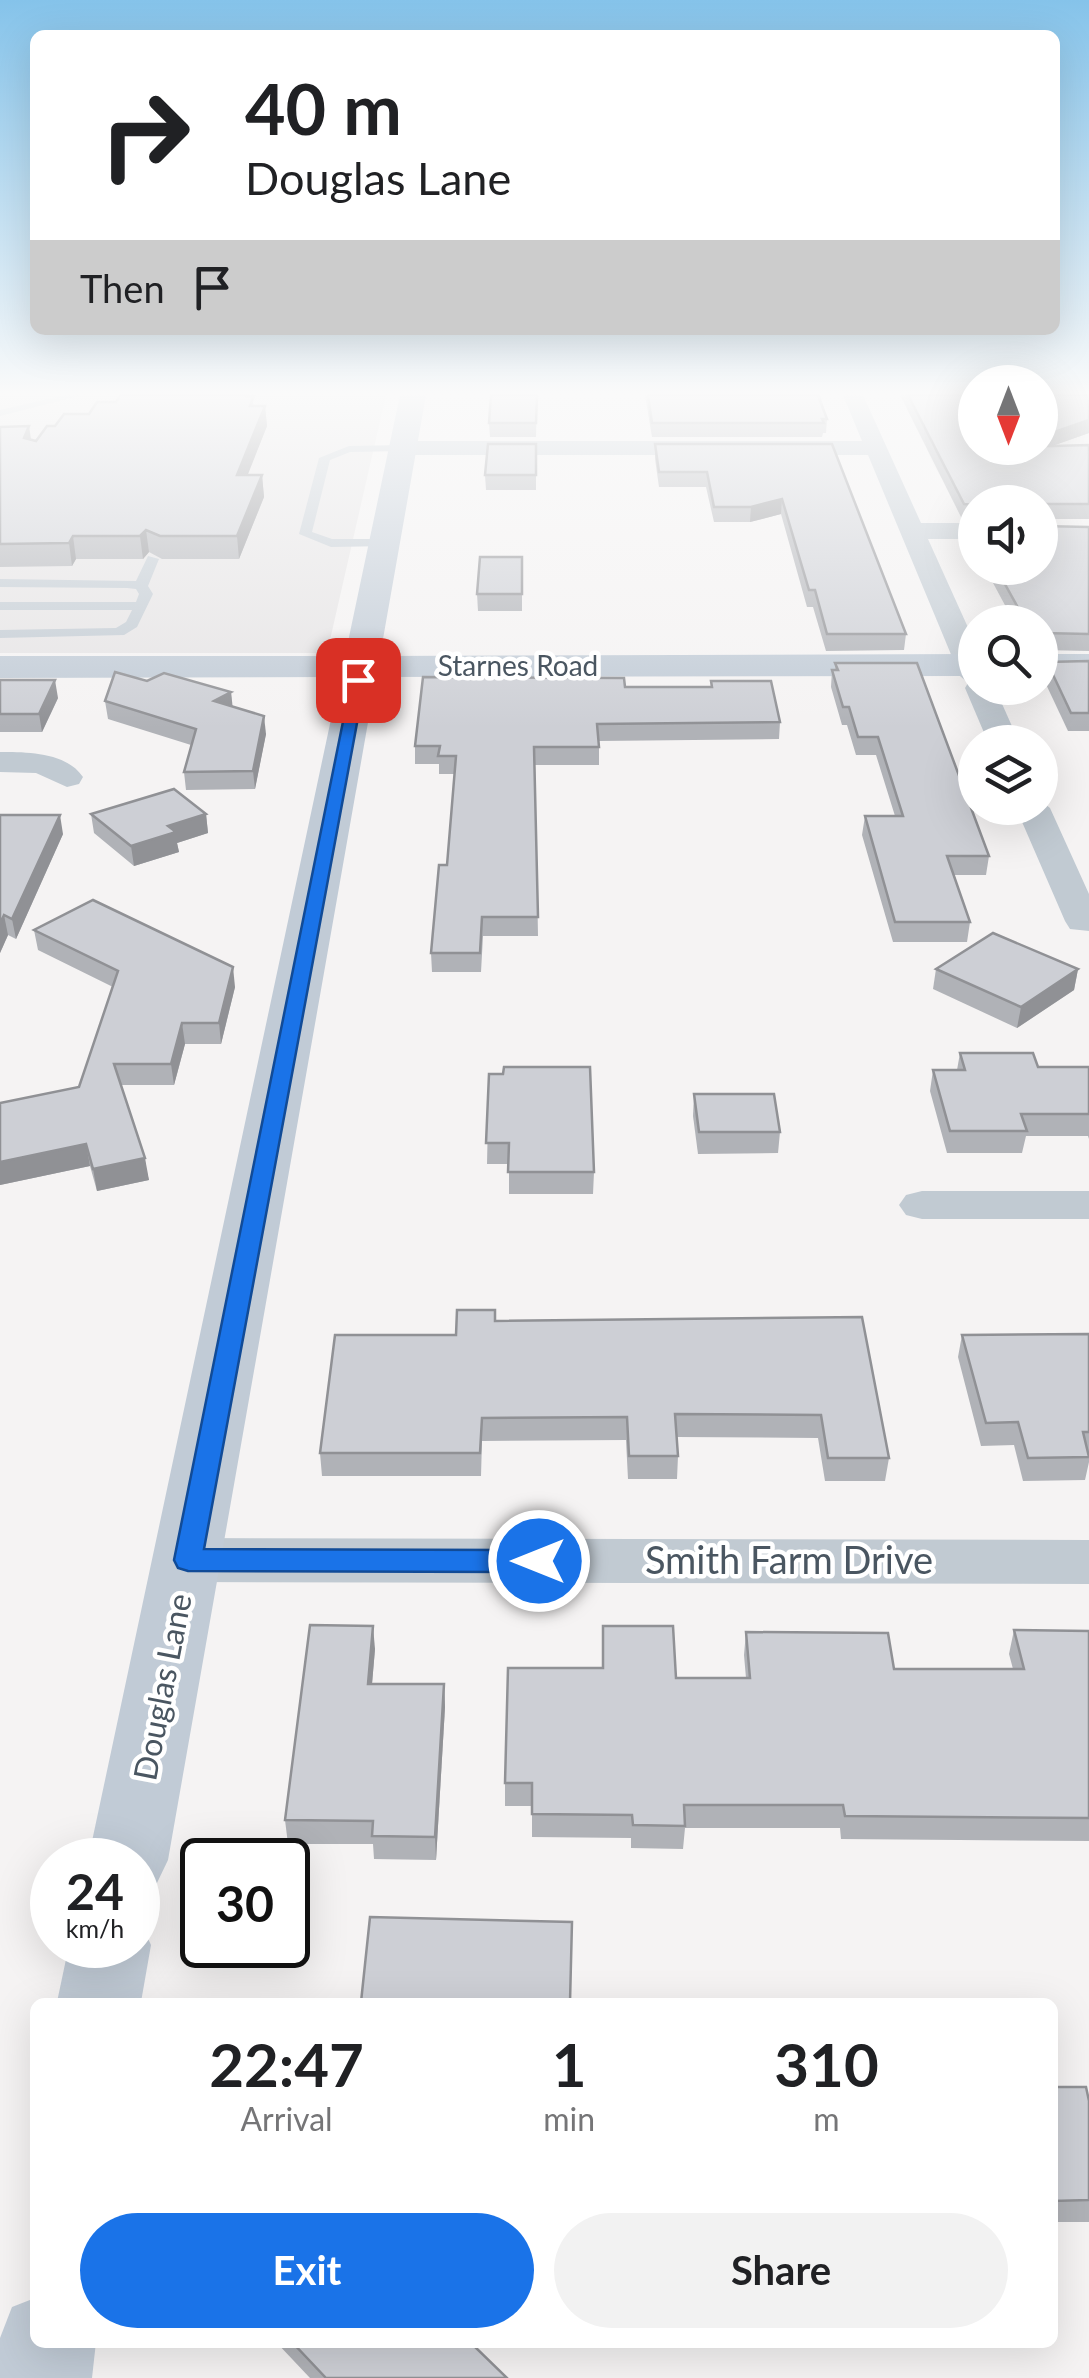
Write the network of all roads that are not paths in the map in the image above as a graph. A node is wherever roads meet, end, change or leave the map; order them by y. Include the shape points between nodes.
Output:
1 (312, 506) edge
2 (391, 506) edge
3 (902, 506) edge
4 (913, 531) junction
5 (958, 531) edge
6 (384, 544) junction
7 (153, 559) edge
8 (0, 584) edge
9 (141, 586) junction
10 (0, 606) edge
11 (140, 606) junction
12 (0, 634) edge
13 (958, 634) edge
14 (1058, 665) edge
15 (1089, 665) edge
16 (0, 667) edge
17 (360, 667) junction
18 (958, 673) edge
19 (0, 762) edge
20 (67, 777) dead end
21 (1041, 825) edge
22 (1083, 921) dead end
23 (922, 1204) dead end
24 (1089, 1204) edge
25 (188, 1560) junction
26 (1089, 1562) edge
27 (132, 1838) edge
28 (105, 1968) edge
29 (99, 1998) edge
30 (46, 2348) edge
31 (43, 2378) edge

1 - 6 lane via 305,534 330,543
2 - 6 street, Douglas Lane
3 - 4 street
4 - 5 street
4 - 13 street
6 - 17 street, Douglas Lane
7 - 9 lane
8 - 9 lane
9 - 11 lane via 146,594
10 - 11 lane
11 - 12 lane via 132,624 110,634
14 - 15 street
16 - 17 street, Starnes Road
17 - 18 street, Starnes Road
17 - 25 street, Douglas Lane
19 - 20 street via 29,762
21 - 22 street
23 - 24 street
25 - 26 street, Smith Farm Drive
25 - 27 street, Douglas Lane
28 - 29 street
30 - 31 street

